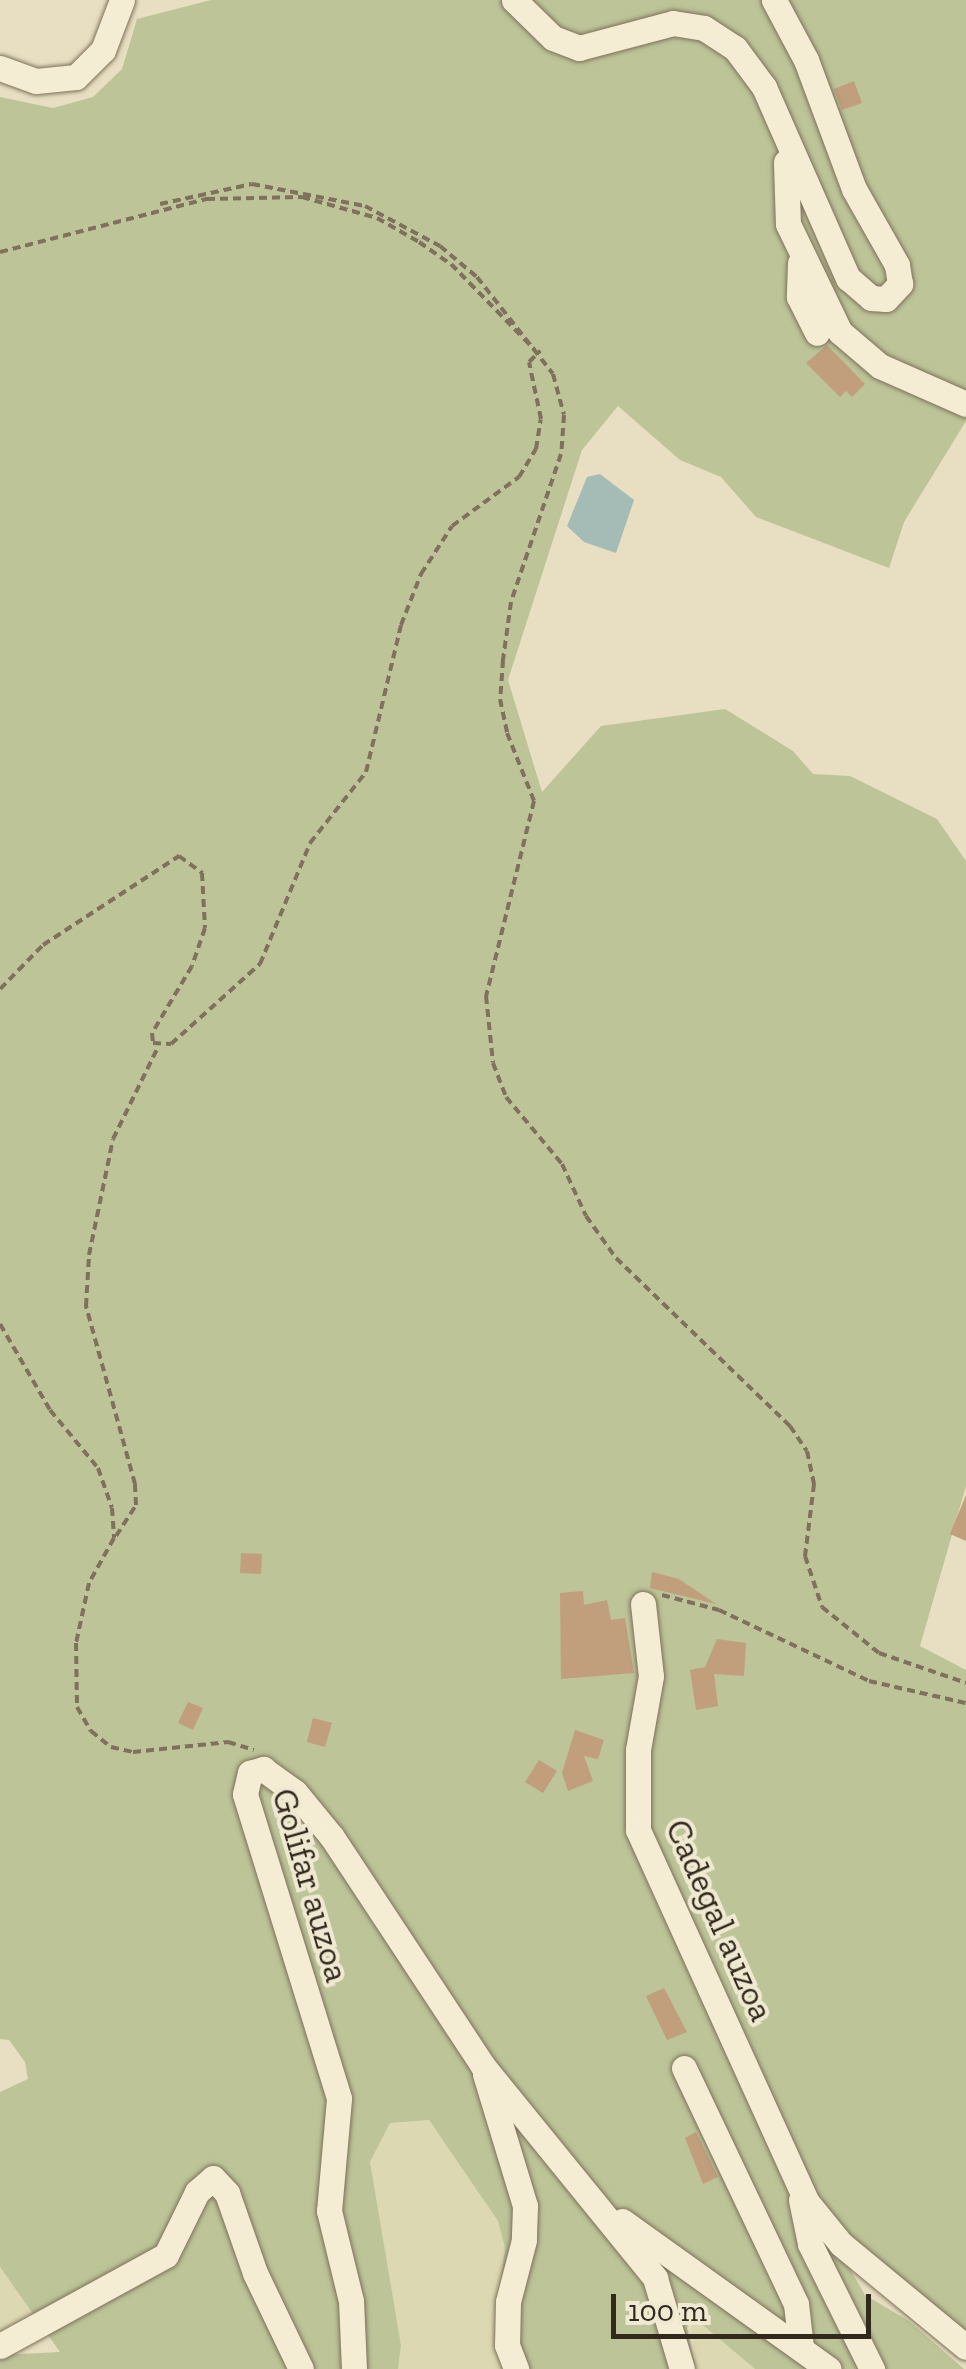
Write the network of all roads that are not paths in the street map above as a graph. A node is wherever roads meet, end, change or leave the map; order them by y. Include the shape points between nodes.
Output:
1 (122, 0) edge
2 (514, 0) edge
3 (774, 0) edge
4 (0, 68) edge
5 (782, 130) junction
6 (802, 255) junction
7 (817, 332) dead end
8 (966, 404) edge
9 (642, 1604) road end
10 (483, 2066) junction
11 (684, 2068) dead end
12 (582, 2183) junction
13 (802, 2192) junction
14 (0, 2346) edge
15 (801, 2347) junction
16 (966, 2347) edge
17 (301, 2369) edge
18 (354, 2369) edge
19 (516, 2369) edge
20 (682, 2369) edge
21 (829, 2369) edge
22 (872, 2369) edge

1 - 4 street via 103,50 76,77 36,81
2 - 5 street via 552,38 579,48 659,24 704,28 745,58
3 - 5 street via 806,60 854,189 897,265 900,284 893,296 872,298 848,278
5 - 6 street via 788,224
6 - 7 street via 799,297
6 - 8 street via 840,332 880,366
9 - 13 street, Cadegal auzoa via 651,1676 637,1764 638,1830
10 - 12 street, Golifar auzoa
10 - 18 street, Golifar auzoa via 332,1837 295,1792 262,1769 250,1773 245,1794 340,2098 329,2210 351,2301
10 - 19 street via 525,2206 508,2302 508,2345
11 - 15 street via 796,2304
12 - 15 street via 625,2224
12 - 20 street via 656,2278
13 - 16 street, Cadegal auzoa via 841,2244
13 - 22 street, Cadegal auzoa via 799,2213 810,2244
14 - 17 street via 166,2255 197,2192 213,2178 227,2193 255,2273
15 - 21 street

